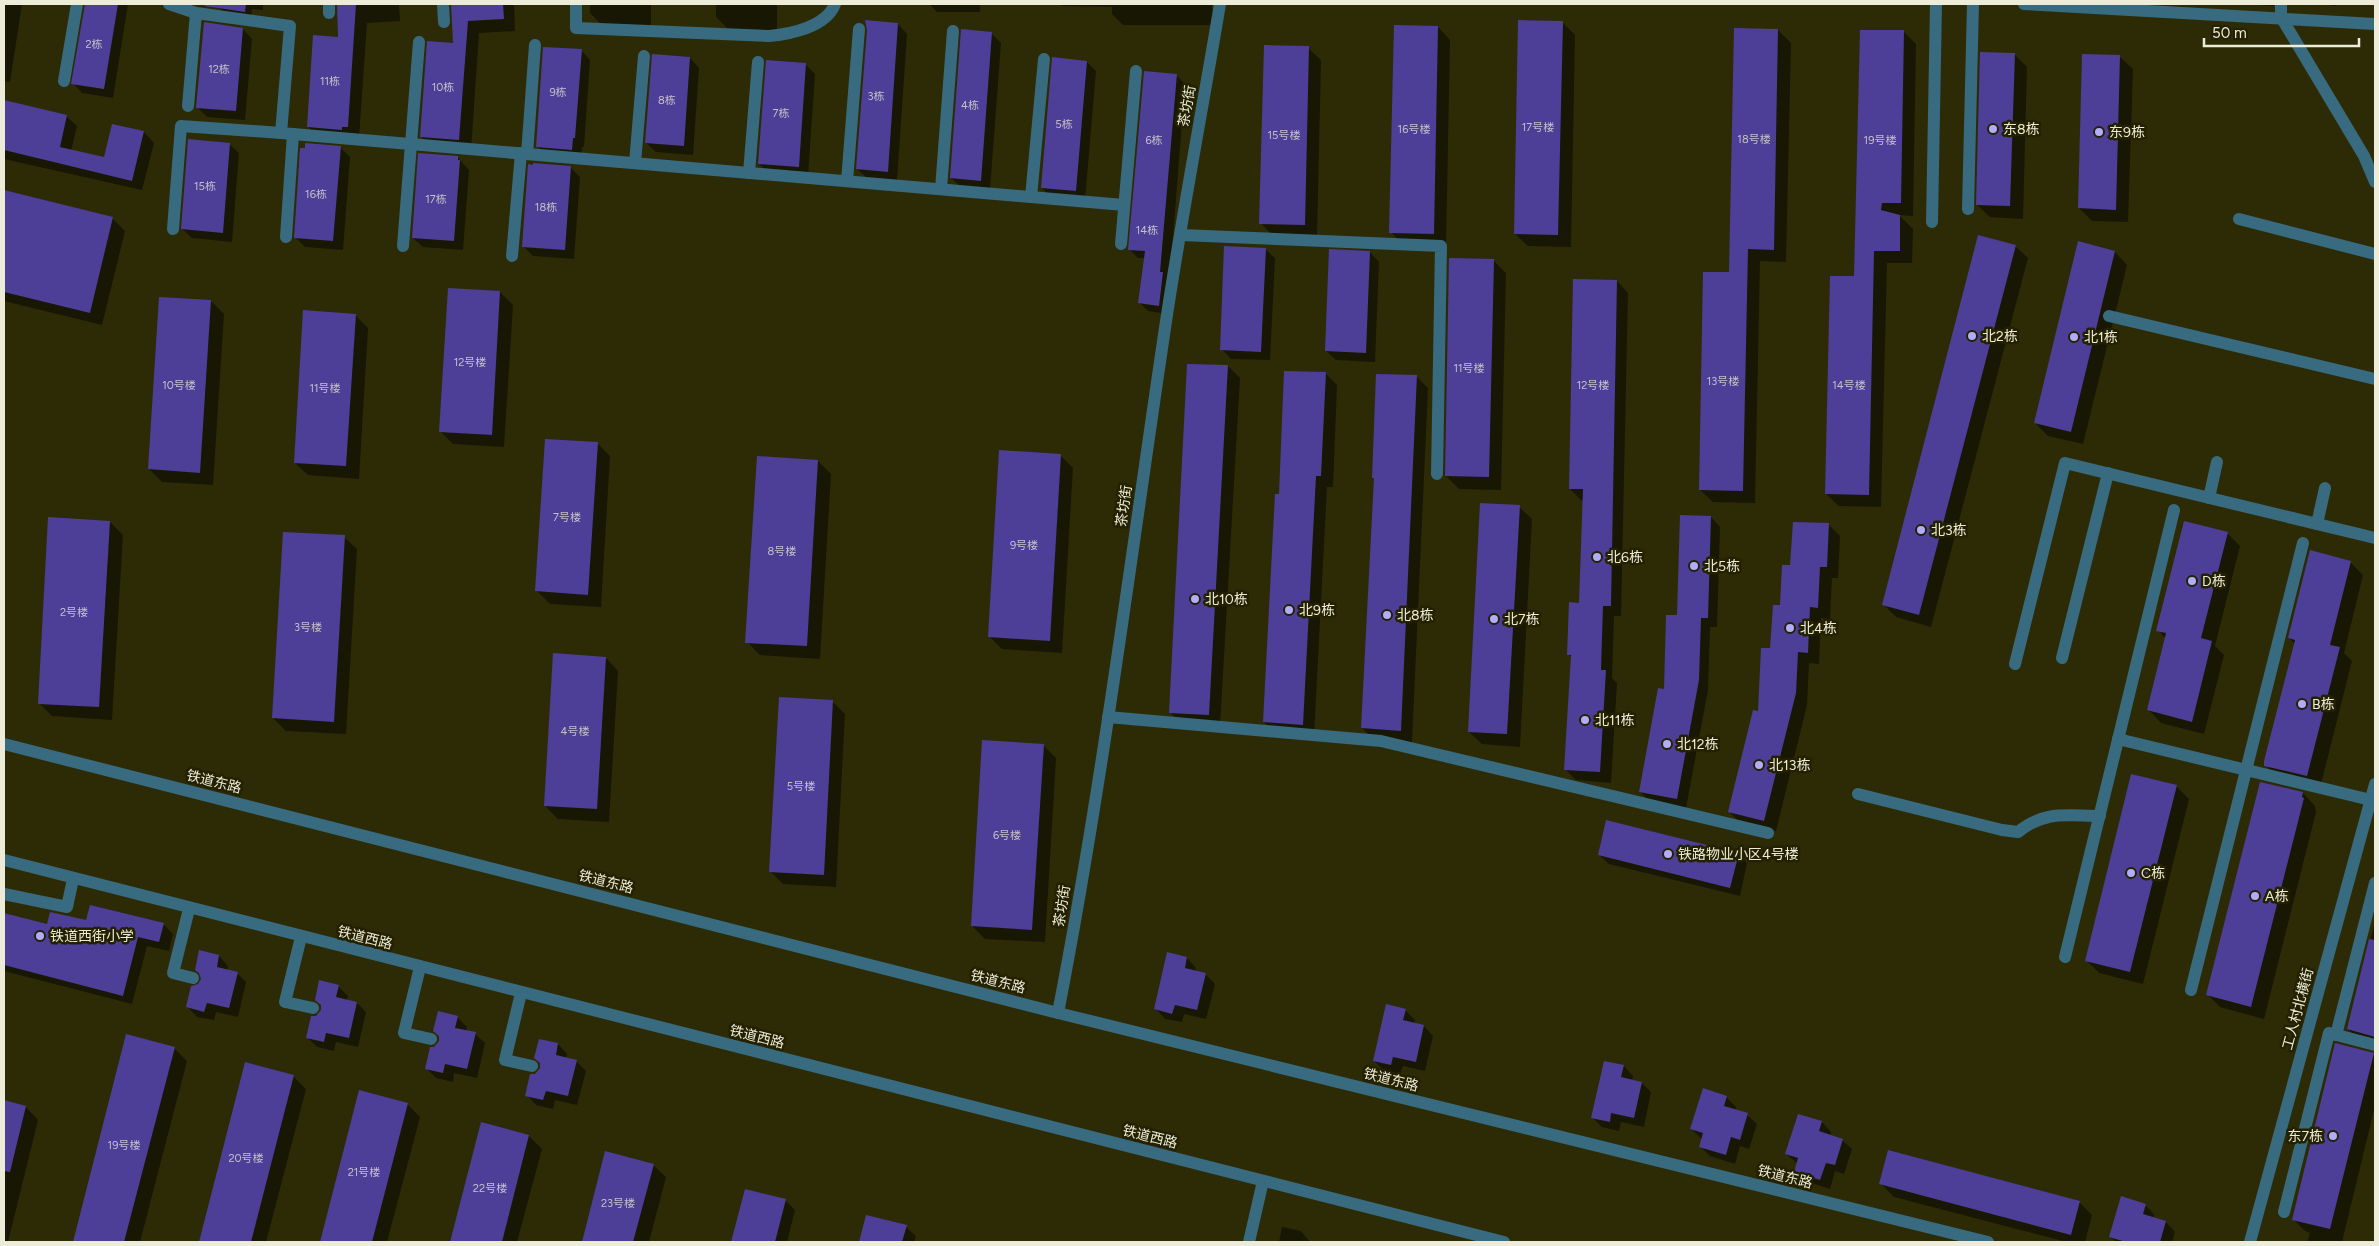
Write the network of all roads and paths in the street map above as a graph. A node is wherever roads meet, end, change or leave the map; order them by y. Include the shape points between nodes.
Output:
1 (77, 4) edge
2 (170, 4) edge
3 (443, 4) edge
4 (576, 4) edge
5 (835, 4) edge
6 (1220, 4) edge
7 (1936, 4) edge
8 (1972, 4) edge
9 (2024, 4) edge
10 (2281, 4) edge
11 (2129, 6) edge
12 (196, 13) junction
13 (2281, 17) junction
14 (444, 22) dead end
15 (2375, 24) edge
16 (859, 29) dead end
17 (953, 31) dead end
18 (419, 42) dead end
19 (535, 45) dead end
20 (644, 56) dead end
21 (1044, 59) dead end
22 (758, 62) dead end
23 (1136, 71) dead end
24 (64, 81) dead end
25 (188, 106) dead end
26 (287, 133) junction
27 (411, 144) junction
28 (524, 154) junction
29 (635, 163) junction
30 (749, 173) junction
31 (847, 181) junction
32 (2375, 182) edge
33 (941, 189) junction
34 (1031, 197) junction
35 (1124, 205) junction
36 (1968, 209) dead end
37 (2239, 219) dead end
38 (1932, 222) dead end
39 (173, 229) dead end
40 (1180, 236) junction
41 (286, 237) dead end
42 (1121, 244) dead end
43 (403, 246) dead end
44 (2375, 254) edge
45 (512, 256) dead end
46 (2109, 316) dead end
47 (2375, 379) edge
48 (2217, 462) dead end
49 (2108, 473) junction
50 (1437, 474) dead end
51 (2325, 488) dead end
52 (2209, 498) junction
53 (2174, 510) dead end
54 (2316, 524) junction
55 (2375, 538) edge
56 (2303, 543) dead end
57 (2062, 658) dead end
58 (2015, 664) dead end
59 (1108, 717) junction
60 (2118, 739) junction
61 (4, 744) edge
62 (2246, 770) junction
63 (2375, 784) edge
64 (1858, 794) dead end
65 (2373, 800) edge
66 (2100, 816) junction
67 (1768, 833) dead end
68 (4, 860) edge
69 (74, 879) junction
70 (2375, 883) edge
71 (4, 894) edge
72 (189, 909) junction
73 (301, 937) junction
74 (2065, 957) dead end
75 (420, 968) junction
76 (193, 978) dead end
77 (2191, 990) dead end
78 (521, 993) junction
79 (313, 1008) dead end
80 (1058, 1013) junction
81 (2336, 1035) junction
82 (431, 1039) dead end
83 (2375, 1045) edge
84 (532, 1066) dead end
85 (1263, 1181) junction
86 (2284, 1212) dead end
87 (1249, 1242) edge
88 (1504, 1242) edge
89 (1988, 1242) edge
90 (2250, 1242) edge

1 - 24 street
2 - 12 street
3 - 14 street
4 - 5 street via 576,28 770,36 808,28
6 - 40 street, 茶坊街
7 - 38 street
8 - 36 street
9 - 11 street
10 - 13 street
11 - 13 street
12 - 25 street
12 - 26 street via 290,26
13 - 15 street
13 - 32 street via 2364,156
16 - 31 street
17 - 33 street
18 - 27 street
19 - 28 street
20 - 29 street
21 - 34 street
22 - 30 street
23 - 35 street
26 - 27 street
26 - 39 street via 181,126
26 - 41 street
27 - 28 street
27 - 43 street
28 - 29 street
28 - 45 street
29 - 30 street
30 - 31 street
31 - 33 street
33 - 34 street
34 - 35 street
35 - 42 street
37 - 44 street
40 - 50 street via 1441,246
40 - 59 street, 茶坊街
46 - 47 street
48 - 52 street
49 - 52 street
49 - 57 street
49 - 58 street via 2065,463
51 - 54 street
52 - 54 street
53 - 60 street
54 - 55 street
56 - 62 street
59 - 67 street via 1381,741
59 - 80 street, 茶坊街
60 - 62 street
60 - 66 street
61 - 80 street, 铁道东路
62 - 65 street
62 - 77 street
63 - 65 street, 工人村北横街
64 - 66 street via 2018,832 2031,821 2045,816
65 - 90 street, 工人村北横街
66 - 74 street
68 - 69 street, 铁道西路
69 - 71 street via 68,907
69 - 72 street, 铁道西路
70 - 81 street
72 - 73 street, 铁道西路
72 - 76 street via 173,973
73 - 75 street, 铁道西路
73 - 79 street via 285,1002
75 - 78 street, 铁道西路
75 - 82 street via 404,1033
78 - 84 street via 505,1060
78 - 85 street, 铁道西路
80 - 89 street, 铁道东路
81 - 83 street
81 - 86 street via 2329,1033
85 - 87 street
85 - 88 street, 铁道西路

